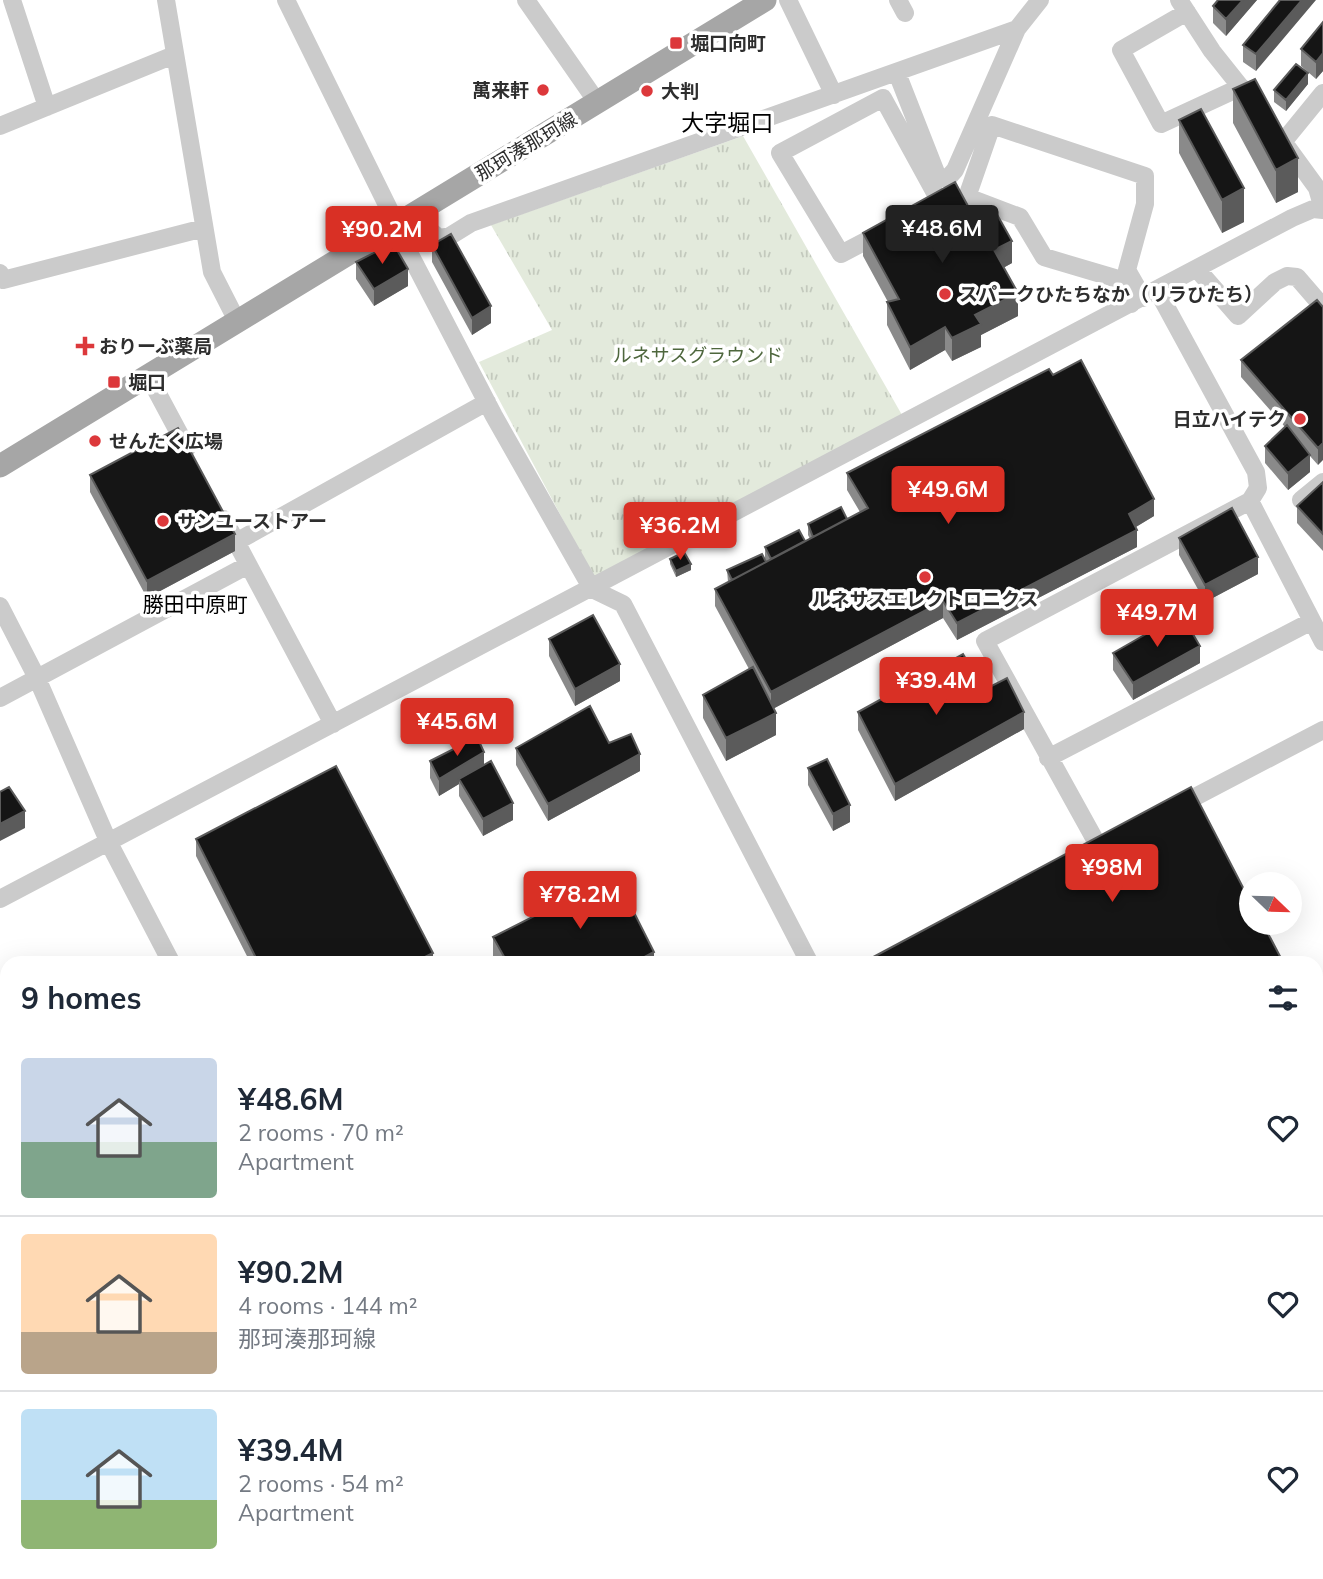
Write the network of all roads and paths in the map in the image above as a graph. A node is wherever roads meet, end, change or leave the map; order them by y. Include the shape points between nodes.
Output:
1 (12, 0) edge
2 (166, 0) edge
3 (286, 0) edge
4 (526, 0) edge
5 (765, 0) edge
6 (788, 0) edge
7 (1040, 0) edge
8 (1183, 6) edge
9 (1017, 29) junction
10 (174, 55) junction
11 (897, 73) junction
12 (1241, 87) junction
13 (1323, 93) edge
14 (834, 95) junction
15 (597, 102) junction
16 (47, 107) junction
17 (0, 126) edge
18 (1275, 131) junction
19 (967, 197) junction
20 (1323, 210) edge
21 (417, 213) junction
22 (903, 221) edge
23 (396, 226) junction
24 (204, 228) junction
25 (1196, 269) junction
26 (0, 273) edge
27 (1144, 297) junction
28 (1323, 307) edge
29 (238, 323) junction
30 (149, 377) junction
31 (487, 402) junction
32 (193, 461) edge
33 (0, 466) edge
34 (1323, 482) edge
35 (1301, 500) edge
36 (1250, 501) junction
37 (218, 507) edge
38 (236, 542) junction
39 (248, 565) junction
40 (592, 589) junction
41 (0, 606) edge
42 (1312, 621) junction
43 (1323, 642) edge
44 (37, 678) junction
45 (0, 698) edge
46 (333, 724) junction
47 (1323, 730) edge
48 (1048, 758) junction
49 (1158, 816) edge
50 (108, 843) junction
51 (1099, 847) edge
52 (0, 899) edge
53 (168, 956) edge
54 (806, 956) edge

1 - 16 street
2 - 10 street
3 - 23 street
4 - 15 street
5 - 15 main road, 那珂湊那珂線
6 - 14 street
7 - 9 street
8 - 12 street
8 - 12 street via 1121,50 1161,124
9 - 11 street
9 - 11 street via 947,179 937,175
10 - 16 street
10 - 24 street
11 - 14 street
12 - 18 street
13 - 18 street
14 - 21 street via 471,223 450,236 439,238
15 - 21 main road, 那珂湊那珂線
16 - 17 street
18 - 20 street via 1317,188
19 - 22 street via 934,205 883,99 780,153 841,254
19 - 27 street via 1020,217 1044,257 1118,279
19 - 27 street via 992,125 1145,176 1145,204 1127,270
20 - 25 street via 1292,218
21 - 23 main road, 那珂湊那珂線
23 - 29 main road, 那珂湊那珂線
23 - 31 street
24 - 26 street via 3,280
24 - 29 street via 212,272
25 - 27 street
25 - 28 street via 1238,316 1287,276 1297,277
27 - 36 street via 1256,472 1258,488
27 - 40 street
29 - 30 main road, 那珂湊那珂線
30 - 32 street
30 - 33 main road, 那珂湊那珂線
31 - 38 street
31 - 40 street
34 - 35 street
36 - 42 street
36 - 48 street via 985,641
37 - 38 street
38 - 39 street
39 - 44 street
39 - 46 street
40 - 46 street
40 - 54 street via 623,604
41 - 44 street
42 - 43 street
42 - 48 street
44 - 45 street
44 - 50 street
46 - 50 street
47 - 49 street
48 - 51 street
50 - 52 street
50 - 53 street

